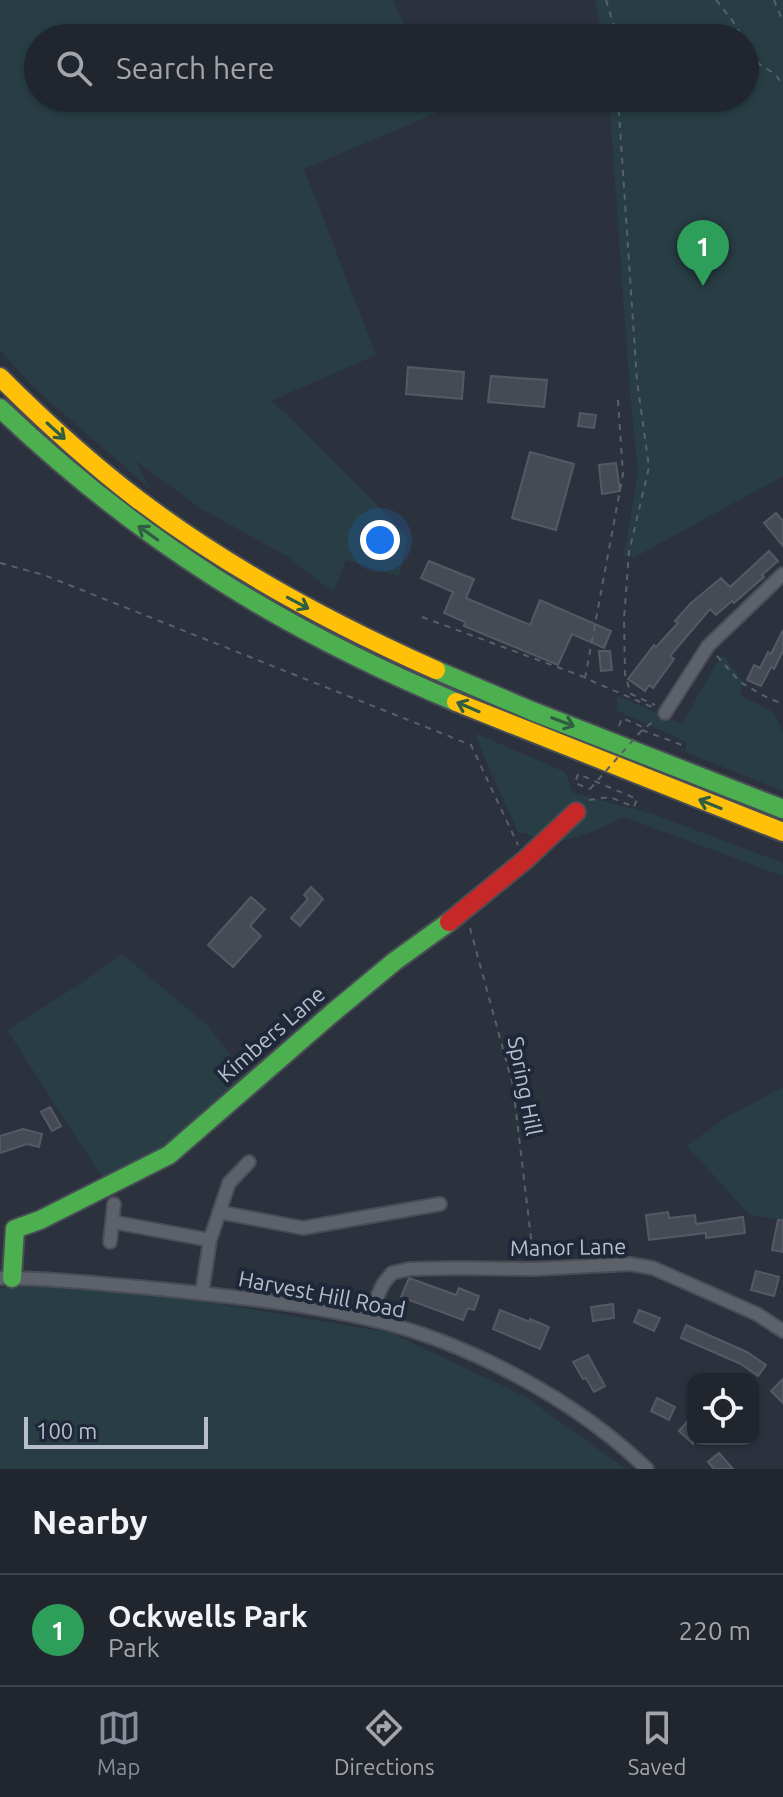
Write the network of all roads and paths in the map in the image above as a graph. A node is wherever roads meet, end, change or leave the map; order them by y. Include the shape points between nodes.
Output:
1 (606, 0) edge
2 (716, 0) edge
3 (774, 0) edge
4 (783, 22) edge
5 (613, 24) edge
6 (735, 24) edge
7 (759, 64) edge
8 (783, 85) edge
9 (619, 112) edge
10 (0, 377) edge
11 (618, 400) dead end
12 (0, 408) edge
13 (0, 563) edge
14 (783, 574) edge
15 (422, 617) dead end
16 (708, 646) junction
17 (585, 678) junction
18 (783, 704) edge
19 (666, 712) junction
20 (619, 727) dead end
21 (630, 732) dead end
22 (642, 737) dead end
23 (678, 753) dead end
24 (783, 809) edge
25 (576, 812) joint
26 (783, 832) edge
27 (525, 860) junction
28 (462, 913) junction
29 (249, 1162) dead end
30 (114, 1204) dead end
31 (440, 1204) dead end
32 (219, 1212) junction
33 (113, 1222) junction
34 (210, 1240) junction
35 (110, 1242) dead end
36 (535, 1269) junction
37 (6, 1278) edge
38 (202, 1293) junction
39 (374, 1320) junction
40 (783, 1331) edge
41 (647, 1469) edge

1 - 5 path
2 - 6 path
3 - 4 path
7 - 8 path
9 - 19 path via 637,381 649,467 629,552 625,675 631,694
10 -> 24 main road via 125,489 286,597 432,668
11 - 17 path via 623,474
26 -> 12 main road via 479,712 298,628 130,520
13 - 27 path via 44,575 471,745
14 - 16 street
15 - 17 path
16 - 18 path via 740,682
16 - 19 street
17 - 19 path
19 - 20 path via 645,728 622,718
21 - 22 path, bridge
23 - 25 path, bridge via 682,745 642,730 601,777 590,789 575,783 578,774 590,779 602,784 637,799 634,807 610,797 589,800
25 - 27 main road, Kimbers Lane
27 - 28 main road, Kimbers Lane
28 - 36 path, Spring Hill via 473,933 513,1086
28 - 37 main road, Kimbers Lane via 384,970 169,1155 15,1229
29 - 32 street via 229,1183
30 - 33 street
31 - 32 street via 303,1228
32 - 34 street
33 - 34 street
33 - 35 street
34 - 38 street
36 - 39 street, Manor Lane via 392,1273 378,1295
36 - 40 street, Manor Lane via 630,1264 653,1268
37 - 38 street, Harvest Hill Road
38 - 39 street, Harvest Hill Road
39 - 41 street, Harvest Hill Road via 515,1374 599,1427

